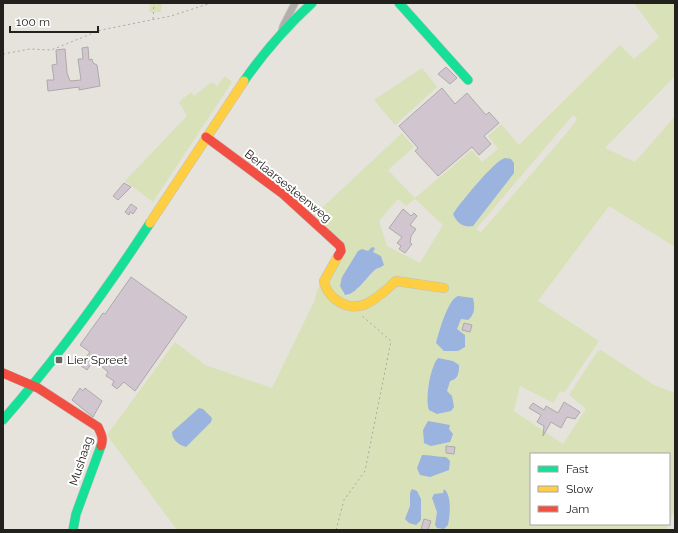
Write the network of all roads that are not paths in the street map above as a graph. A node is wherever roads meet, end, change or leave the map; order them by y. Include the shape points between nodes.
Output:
1 (295, 3) edge
2 (312, 3) edge
3 (399, 3) edge
4 (282, 30) junction
5 (468, 80) dead end
6 (206, 137) junction
7 (444, 288) dead end
8 (3, 373) edge
9 (34, 386) junction
10 (3, 420) edge
11 (73, 530) edge

1 - 4 street
2 - 4 street
3 - 5 street
4 - 6 street
6 - 7 street, Berlaarsesteenweg via 282,194 340,246 341,251 325,276 324,285 335,299 354,308 365,306 396,281
6 - 9 street via 83,322
8 - 9 street, Mushaag
9 - 10 street
9 - 11 street, Mushaag via 98,427 102,435 103,441 76,514

